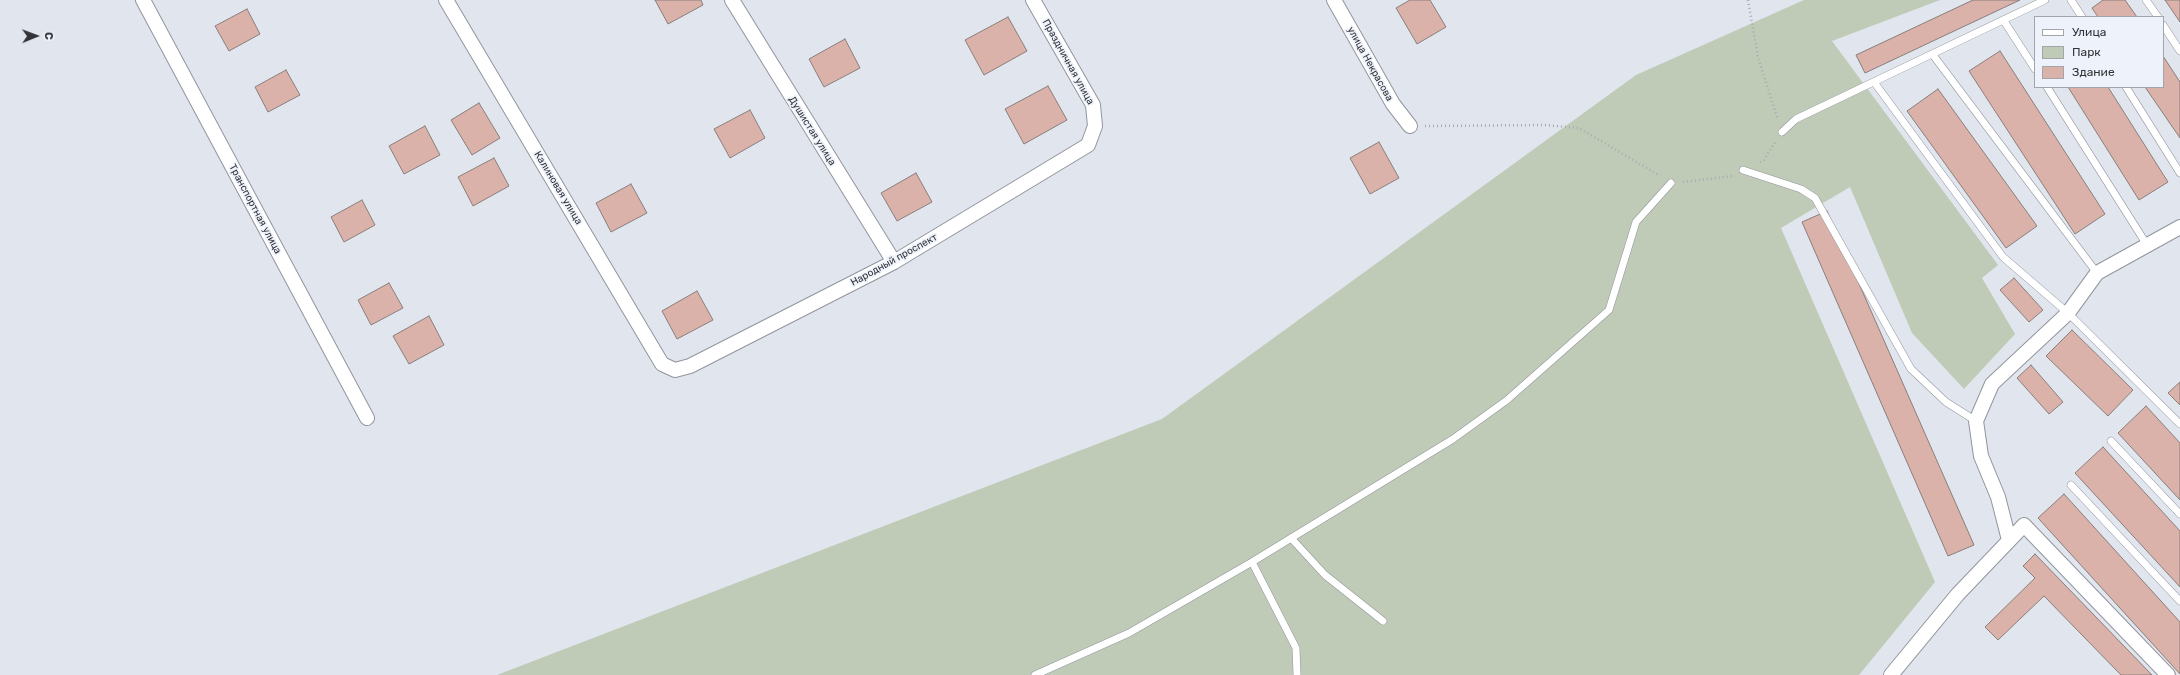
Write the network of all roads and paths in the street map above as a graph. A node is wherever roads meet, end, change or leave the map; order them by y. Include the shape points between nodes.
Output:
1 (143, 0) edge
2 (446, 0) edge
3 (732, 0) edge
4 (1034, 0) edge
5 (1334, 0) edge
6 (1748, 0) edge
7 (2045, 0) edge
8 (2071, 0) edge
9 (2146, 0) edge
10 (2081, 16) edge
11 (2157, 16) edge
12 (2004, 21) junction
13 (2164, 26) edge
14 (2180, 50) edge
15 (1933, 55) junction
16 (2034, 67) edge
17 (1874, 82) junction
18 (2047, 88) edge
19 (2127, 88) edge
20 (1095, 126) joint
21 (1410, 126) joint
22 (1782, 132) junction
23 (1743, 170) junction
24 (2180, 173) edge
25 (1672, 183) junction
26 (2178, 232) edge
27 (2147, 245) junction
28 (894, 262) junction
29 (2097, 273) junction
30 (2068, 313) junction
31 (674, 370) joint
32 (367, 418) dead end
33 (1976, 421) junction
34 (2180, 424) edge
35 (2111, 441) dead end
36 (2071, 485) dead end
37 (2180, 514) edge
38 (1291, 538) junction
39 (2009, 540) junction
40 (1252, 562) junction
41 (2180, 601) edge
42 (1383, 621) dead end
43 (1035, 675) edge
44 (1297, 675) edge
45 (1891, 675) edge
46 (2168, 675) edge

1 - 32 street, Транспортная улица
2 - 31 street, Калиновая улица via 662,364
3 - 28 street, Душистая улица
4 - 20 street, Праздничная улица via 1093,105
5 - 21 street, улица Некрасова via 1393,104
6 - 22 path via 1758,57
7 - 12 lane
8 - 10 lane
9 - 11 lane
12 - 15 lane
12 - 16 lane
13 - 14 lane
15 - 17 lane
15 - 29 lane
17 - 22 lane via 1796,119
17 - 30 lane via 2004,257
18 - 27 lane
19 - 24 lane
20 - 28 street, Народный проспект via 1088,145
21 - 25 path via 1545,125 1580,128
22 - 23 path via 1764,160
23 - 25 path via 1732,176
23 - 33 lane via 1801,189 1815,198 1911,369 1946,402
25 - 38 lane via 1636,222 1609,310 1507,400 1453,439
26 - 27 street
27 - 29 street
28 - 31 street, Народный проспект via 690,366
29 - 30 street
30 - 33 street via 1992,384
30 - 34 lane
33 - 39 street via 1981,456 1998,497
35 - 37 lane
36 - 41 lane
38 - 40 lane
38 - 42 lane via 1325,575
39 - 45 street via 1958,594
39 - 46 street via 2024,525
40 - 43 lane via 1129,633
40 - 44 lane via 1296,648

